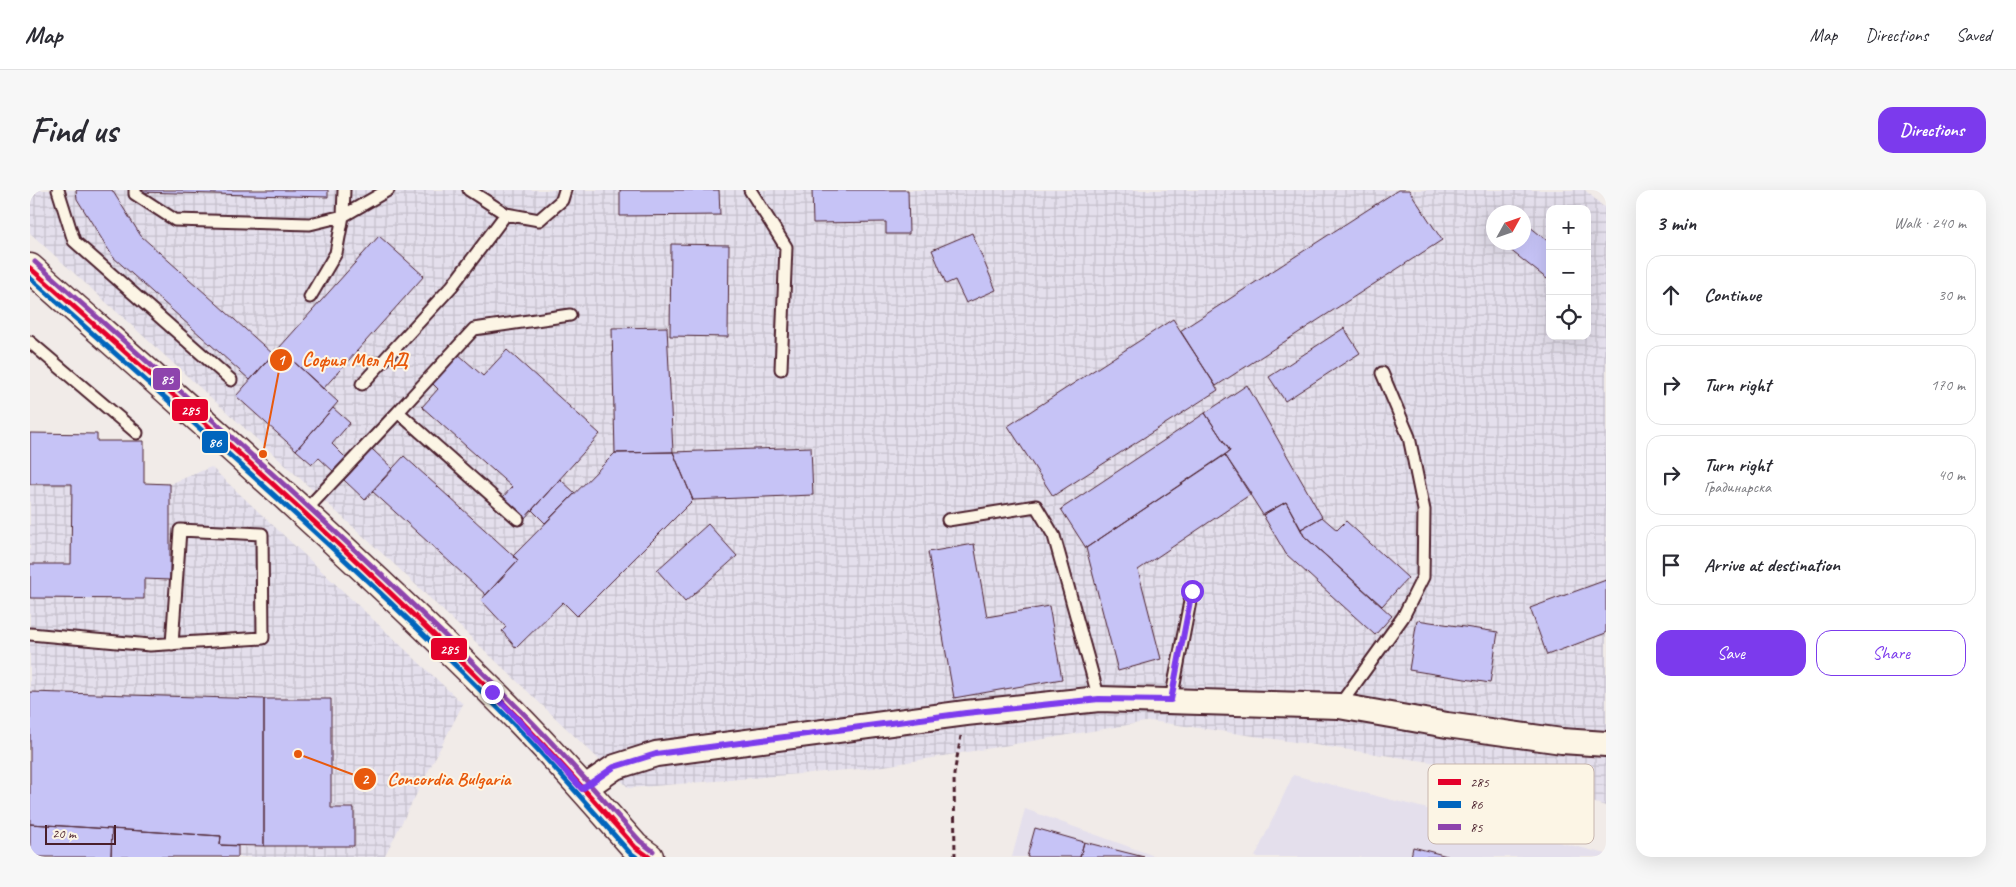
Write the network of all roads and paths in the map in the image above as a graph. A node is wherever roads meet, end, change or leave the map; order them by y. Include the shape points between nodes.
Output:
1 (58, 190) edge
2 (135, 190) edge
3 (344, 190) edge
4 (388, 190) edge
5 (469, 190) edge
6 (565, 190) edge
7 (750, 190) edge
8 (506, 214) junction
9 (343, 216) junction
10 (30, 268) edge
11 (310, 297) dead end
12 (570, 315) dead end
13 (30, 342) edge
14 (781, 370) dead end
15 (1382, 373) dead end
16 (231, 380) dead end
17 (362, 384) dead end
18 (398, 412) junction
19 (137, 433) dead end
20 (304, 512) junction
21 (518, 519) dead end
22 (948, 520) dead end
23 (1192, 591) dead end
24 (30, 634) edge
25 (172, 644) junction
26 (1099, 699) junction
27 (1171, 700) junction
28 (1340, 706) junction
29 (966, 713) junction
30 (1606, 744) edge
31 (582, 789) junction
32 (649, 857) edge
33 (955, 857) edge

1 - 16 lane via 74,240
2 - 9 lane via 135,194 175,220 310,224
3 - 9 lane
4 - 9 lane
5 - 8 lane
6 - 8 lane via 562,200 539,220
7 - 14 lane via 786,247
8 - 17 lane via 452,286
9 - 11 lane via 336,253
10 - 20 street
12 - 18 lane via 474,330
13 - 19 lane
15 - 28 lane via 1409,437 1424,510 1423,577 1404,617
18 - 20 lane
18 - 21 lane
20 - 31 street via 492,692
22 - 26 lane via 1036,506 1054,536
23 - 27 lane
24 - 25 lane via 150,645
25 - 25 lane via 263,638 262,534 180,530
26 - 27 street
26 - 29 street
27 - 28 street
28 - 30 street via 1447,725
29 - 31 street via 656,754 614,767
29 - 33 path via 954,774
31 - 32 street

